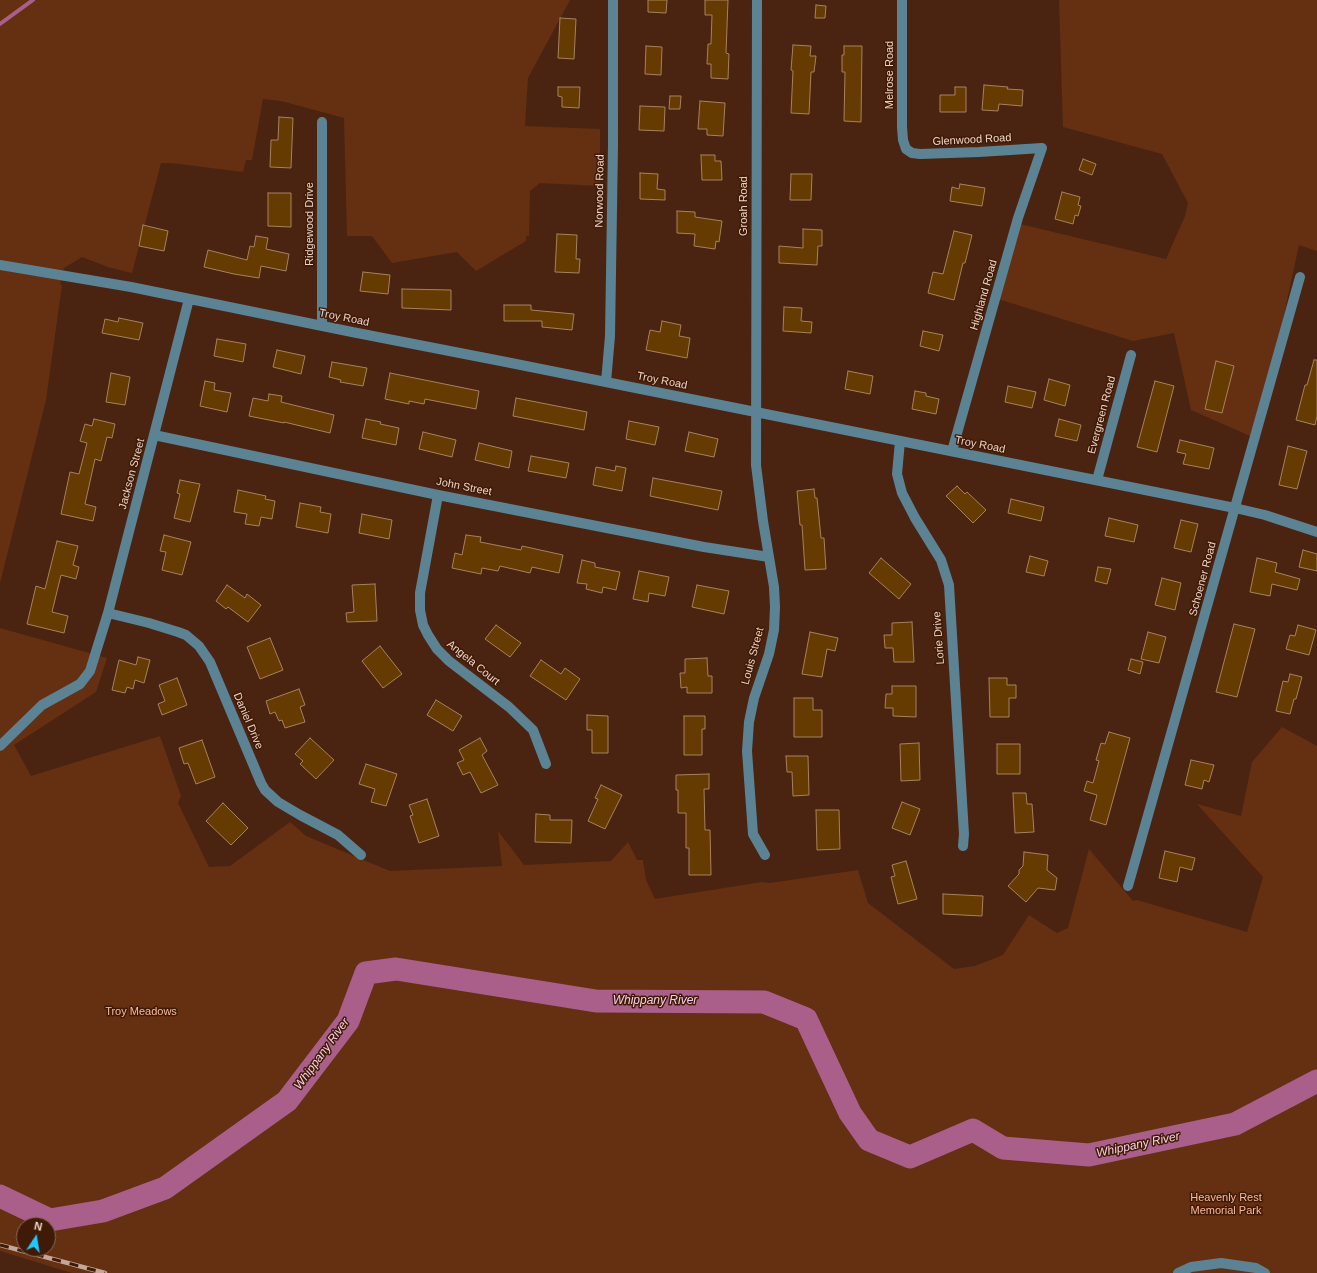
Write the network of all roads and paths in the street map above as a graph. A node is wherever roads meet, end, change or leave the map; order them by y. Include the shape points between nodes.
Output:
1 (613, 0) edge
2 (757, 0) edge
3 (902, 0) edge
4 (322, 122) dead end
5 (1040, 148) joint
6 (906, 149) joint
7 (0, 265) edge
8 (1300, 277) dead end
9 (189, 299) junction
10 (322, 326) junction
11 (1131, 356) dead end
12 (606, 382) junction
13 (756, 412) junction
14 (154, 435) junction
15 (900, 441) junction
16 (952, 451) junction
17 (1097, 480) junction
18 (438, 495) junction
19 (1235, 508) junction
20 (1317, 532) edge
21 (769, 557) junction
22 (108, 613) junction
23 (0, 746) edge
24 (546, 764) dead end
25 (963, 846) dead end
26 (361, 855) dead end
27 (764, 855) dead end
28 (1128, 886) dead end
29 (1178, 1273) edge
30 (1265, 1273) edge

1 - 12 street, Norwood Road via 610,328
2 - 13 street, Groah Road
3 - 6 street, Melrose Road via 902,127
4 - 10 street, Ridgewood Drive
5 - 6 street, Glenwood Road via 920,154
5 - 16 street, Highland Road
7 - 9 street, Troy Road
8 - 19 street, Schoener Road
9 - 10 street, Troy Road
9 - 14 street, Jackson Street
10 - 12 street, Troy Road
11 - 17 street, Evergreen Road
12 - 13 street, Troy Road
13 - 15 street, Troy Road
13 - 21 street, Louis Street via 756,465
14 - 18 street, John Street
14 - 22 street, Jackson Street
15 - 16 street, Troy Road
15 - 25 street, Lorie Drive via 896,474 902,493 942,560 949,585
16 - 17 street, Troy Road
17 - 19 street, Troy Road
18 - 21 street, John Street via 704,547
18 - 24 street, Angela Court via 420,593 423,625 437,649 449,661 509,707 533,730
19 - 20 street, Troy Road
19 - 28 street, Schoener Road
21 - 27 street, Louis Street via 774,587 774,630 754,698 747,751 753,834
22 - 23 street, Jackson Street via 90,671 80,684 42,705
22 - 26 street, Daniel Drive via 178,632 193,640 210,662 265,790 278,802 338,835
29 - 30 street via 1191,1267 1221,1263 1256,1268

